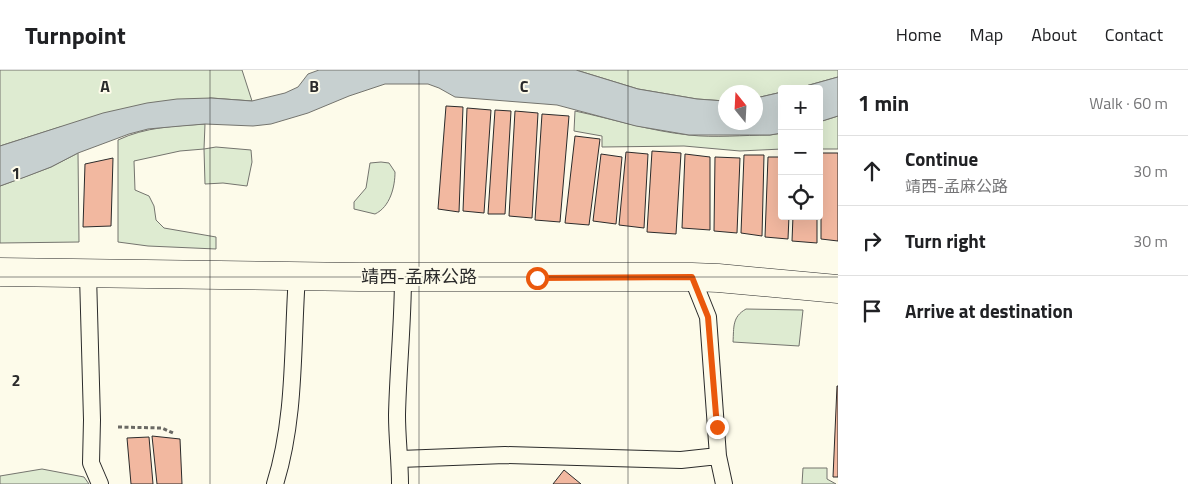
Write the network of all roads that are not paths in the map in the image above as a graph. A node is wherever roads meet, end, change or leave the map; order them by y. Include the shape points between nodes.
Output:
1 (0, 272) edge
2 (88, 275) junction
3 (297, 276) junction
4 (403, 276) junction
5 (692, 277) junction
6 (838, 289) edge
7 (718, 456) junction
8 (400, 459) junction
9 (100, 484) edge
10 (275, 484) edge
11 (400, 484) edge
12 (724, 484) edge

1 - 2 main road, 靖西-孟麻公路
2 - 3 main road, 靖西-孟麻公路
2 - 9 lane via 91,463
3 - 4 main road, 靖西-孟麻公路
3 - 10 lane via 290,410
4 - 5 main road, 靖西-孟麻公路
4 - 8 lane via 397,416
5 - 6 main road, 靖西-孟麻公路
5 - 7 lane via 708,317
7 - 8 lane via 681,460 505,455
7 - 12 lane
8 - 11 lane

